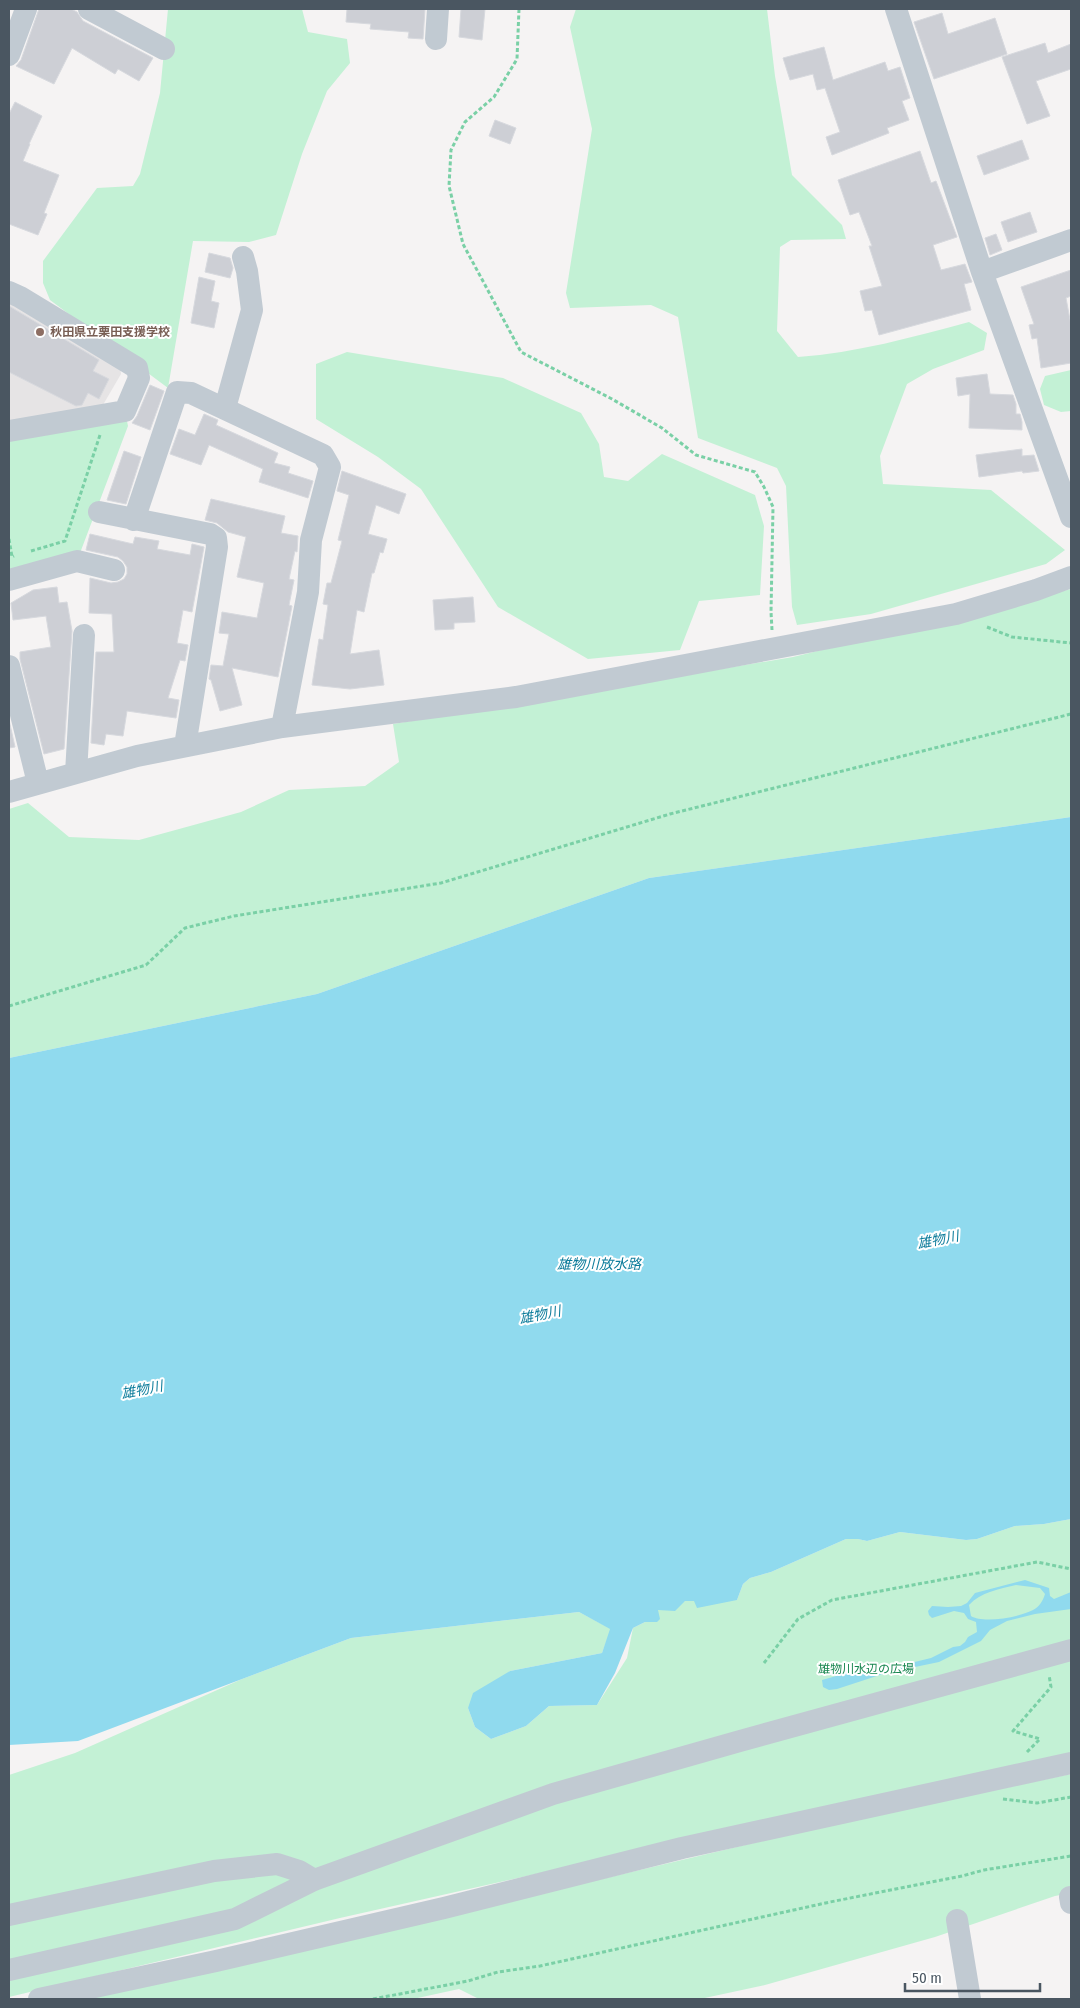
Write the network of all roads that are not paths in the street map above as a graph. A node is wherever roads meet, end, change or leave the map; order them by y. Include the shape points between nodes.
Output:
1 (26, 9) edge
2 (89, 9) edge
3 (438, 9) edge
4 (896, 9) edge
5 (436, 39) dead end
6 (164, 49) dead end
7 (9, 55) edge
8 (1071, 240) edge
9 (243, 257) dead end
10 (982, 272) junction
11 (9, 292) edge
12 (225, 408) junction
13 (9, 431) edge
14 (99, 512) dead end
15 (1071, 517) edge
16 (134, 520) junction
17 (114, 570) dead end
18 (1071, 577) edge
19 (9, 580) edge
20 (84, 635) dead end
21 (9, 666) edge
22 (282, 727) junction
23 (185, 746) junction
24 (76, 773) junction
25 (38, 784) junction
26 (9, 792) edge
27 (1071, 1650) edge
28 (1071, 1764) edge
29 (314, 1880) junction
30 (9, 1915) edge
31 (958, 1920) dead end
32 (9, 1970) edge
33 (39, 1999) edge
34 (970, 1999) edge

1 - 7 street
2 - 6 street
3 - 5 street
4 - 10 street
8 - 10 street
9 - 12 street via 248,271 252,310
10 - 15 street
11 - 13 street via 137,368 139,378 125,410
12 - 16 street via 191,393 178,392
12 - 22 street via 323,456 330,467 311,540 308,592
14 - 16 street
16 - 23 street via 210,534 216,538
17 - 19 street via 77,561
18 - 22 street via 956,614 774,650 516,697
20 - 24 street
21 - 25 street
22 - 23 street
23 - 24 street
24 - 25 street
25 - 26 street
27 - 29 street via 553,1794
28 - 33 street via 682,1848 425,1912
29 - 30 street via 299,1870 277,1864 214,1871
29 - 32 street via 235,1919
31 - 34 street

